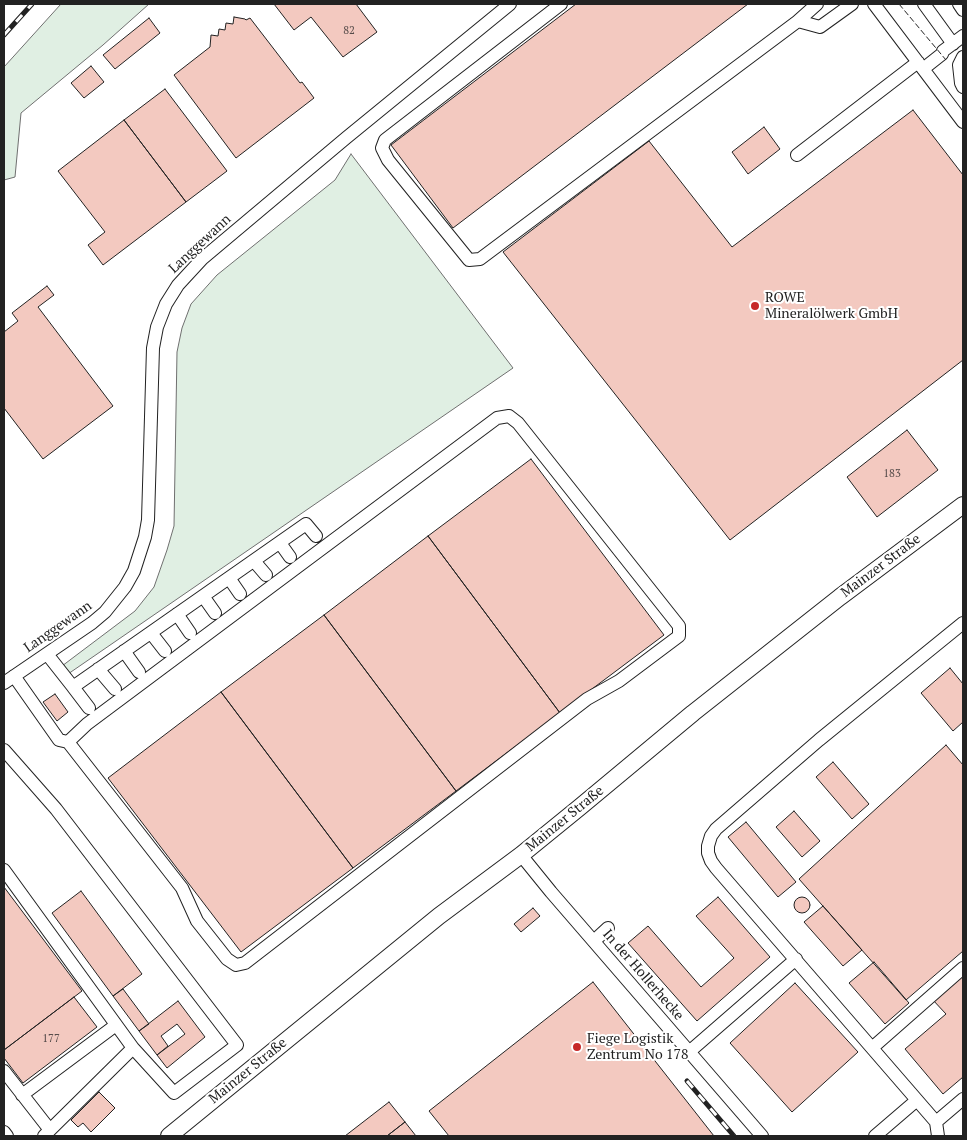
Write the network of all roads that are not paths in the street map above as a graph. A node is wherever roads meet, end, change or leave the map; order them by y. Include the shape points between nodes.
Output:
1 (510, 4) edge
2 (561, 4) edge
3 (817, 4) edge
4 (852, 4) edge
5 (874, 4) edge
6 (924, 4) edge
7 (958, 4) edge
8 (963, 10) edge
9 (798, 22) junction
10 (963, 36) edge
11 (953, 44) junction
12 (963, 57) edge
13 (920, 65) junction
14 (963, 87) edge
15 (963, 122) edge
16 (797, 155) dead end
17 (963, 506) edge
18 (316, 536) dead end
19 (280, 543) junction
20 (290, 557) dead end
21 (254, 561) junction
22 (266, 575) dead end
23 (229, 578) junction
24 (240, 594) dead end
25 (203, 596) junction
26 (215, 613) dead end
27 (177, 614) junction
28 (963, 624) edge
29 (190, 632) dead end
30 (151, 633) junction
31 (124, 651) junction
32 (165, 651) dead end
33 (47, 654) junction
34 (98, 669) junction
35 (139, 672) dead end
36 (9, 680) edge
37 (73, 687) junction
38 (115, 689) dead end
39 (89, 708) dead end
40 (68, 742) junction
41 (4, 750) edge
42 (521, 854) junction
43 (4, 870) edge
44 (608, 928) dead end
45 (594, 941) junction
46 (796, 959) junction
47 (963, 968) edge
48 (116, 1025) junction
49 (133, 1048) junction
50 (872, 1048) junction
51 (689, 1052) junction
52 (4, 1071) edge
53 (22, 1095) junction
54 (963, 1099) edge
55 (917, 1100) junction
56 (936, 1122) junction
57 (4, 1132) edge
58 (47, 1133) edge
59 (7, 1136) edge
60 (169, 1136) edge
61 (762, 1136) edge
62 (875, 1136) edge
63 (938, 1136) edge

1 - 33 street, Langgewann via 210,252 178,285 166,304 153,348 148,520 140,556 125,587 105,612
2 - 9 street via 385,140 382,148 388,160 469,260 480,259
3 - 9 street
4 - 9 street via 820,27
5 - 13 street
6 - 11 street
7 - 8 street
10 - 11 street
11 - 13 street
12 - 14 street via 960,64
13 - 15 street
13 - 16 street
17 - 42 main road, Mainzer Straße via 709,700
18 - 19 street via 306,524
19 - 20 street
19 - 21 street
21 - 22 street
21 - 23 street
23 - 24 street
23 - 25 street
25 - 26 street
25 - 27 street
27 - 29 street
27 - 30 street
28 - 46 street via 819,740 711,836 708,853 711,861
30 - 31 street
30 - 32 street
31 - 34 street
31 - 35 street
33 - 36 street, Langgewann
33 - 37 street
34 - 37 street
34 - 38 street
36 - 40 street via 59,740
37 - 39 street
40 - 40 street via 95,718 497,418 509,416 518,423 679,626 679,636 619,681 587,699 244,963 236,965 227,959 197,920 182,888
41 - 49 street via 56,809 237,1045 174,1093
42 - 45 street, In der Hollerhecke
42 - 60 main road, Mainzer Straße via 432,921
43 - 48 street
44 - 45 street
45 - 51 street, In der Hollerhecke
46 - 50 street
46 - 51 street
47 - 50 street
48 - 49 street
48 - 53 street
49 - 58 street
50 - 55 street
51 - 61 street, In der Hollerhecke
52 - 53 street
53 - 58 street
54 - 56 street
55 - 56 street
55 - 62 street
56 - 63 street
57 - 59 street

